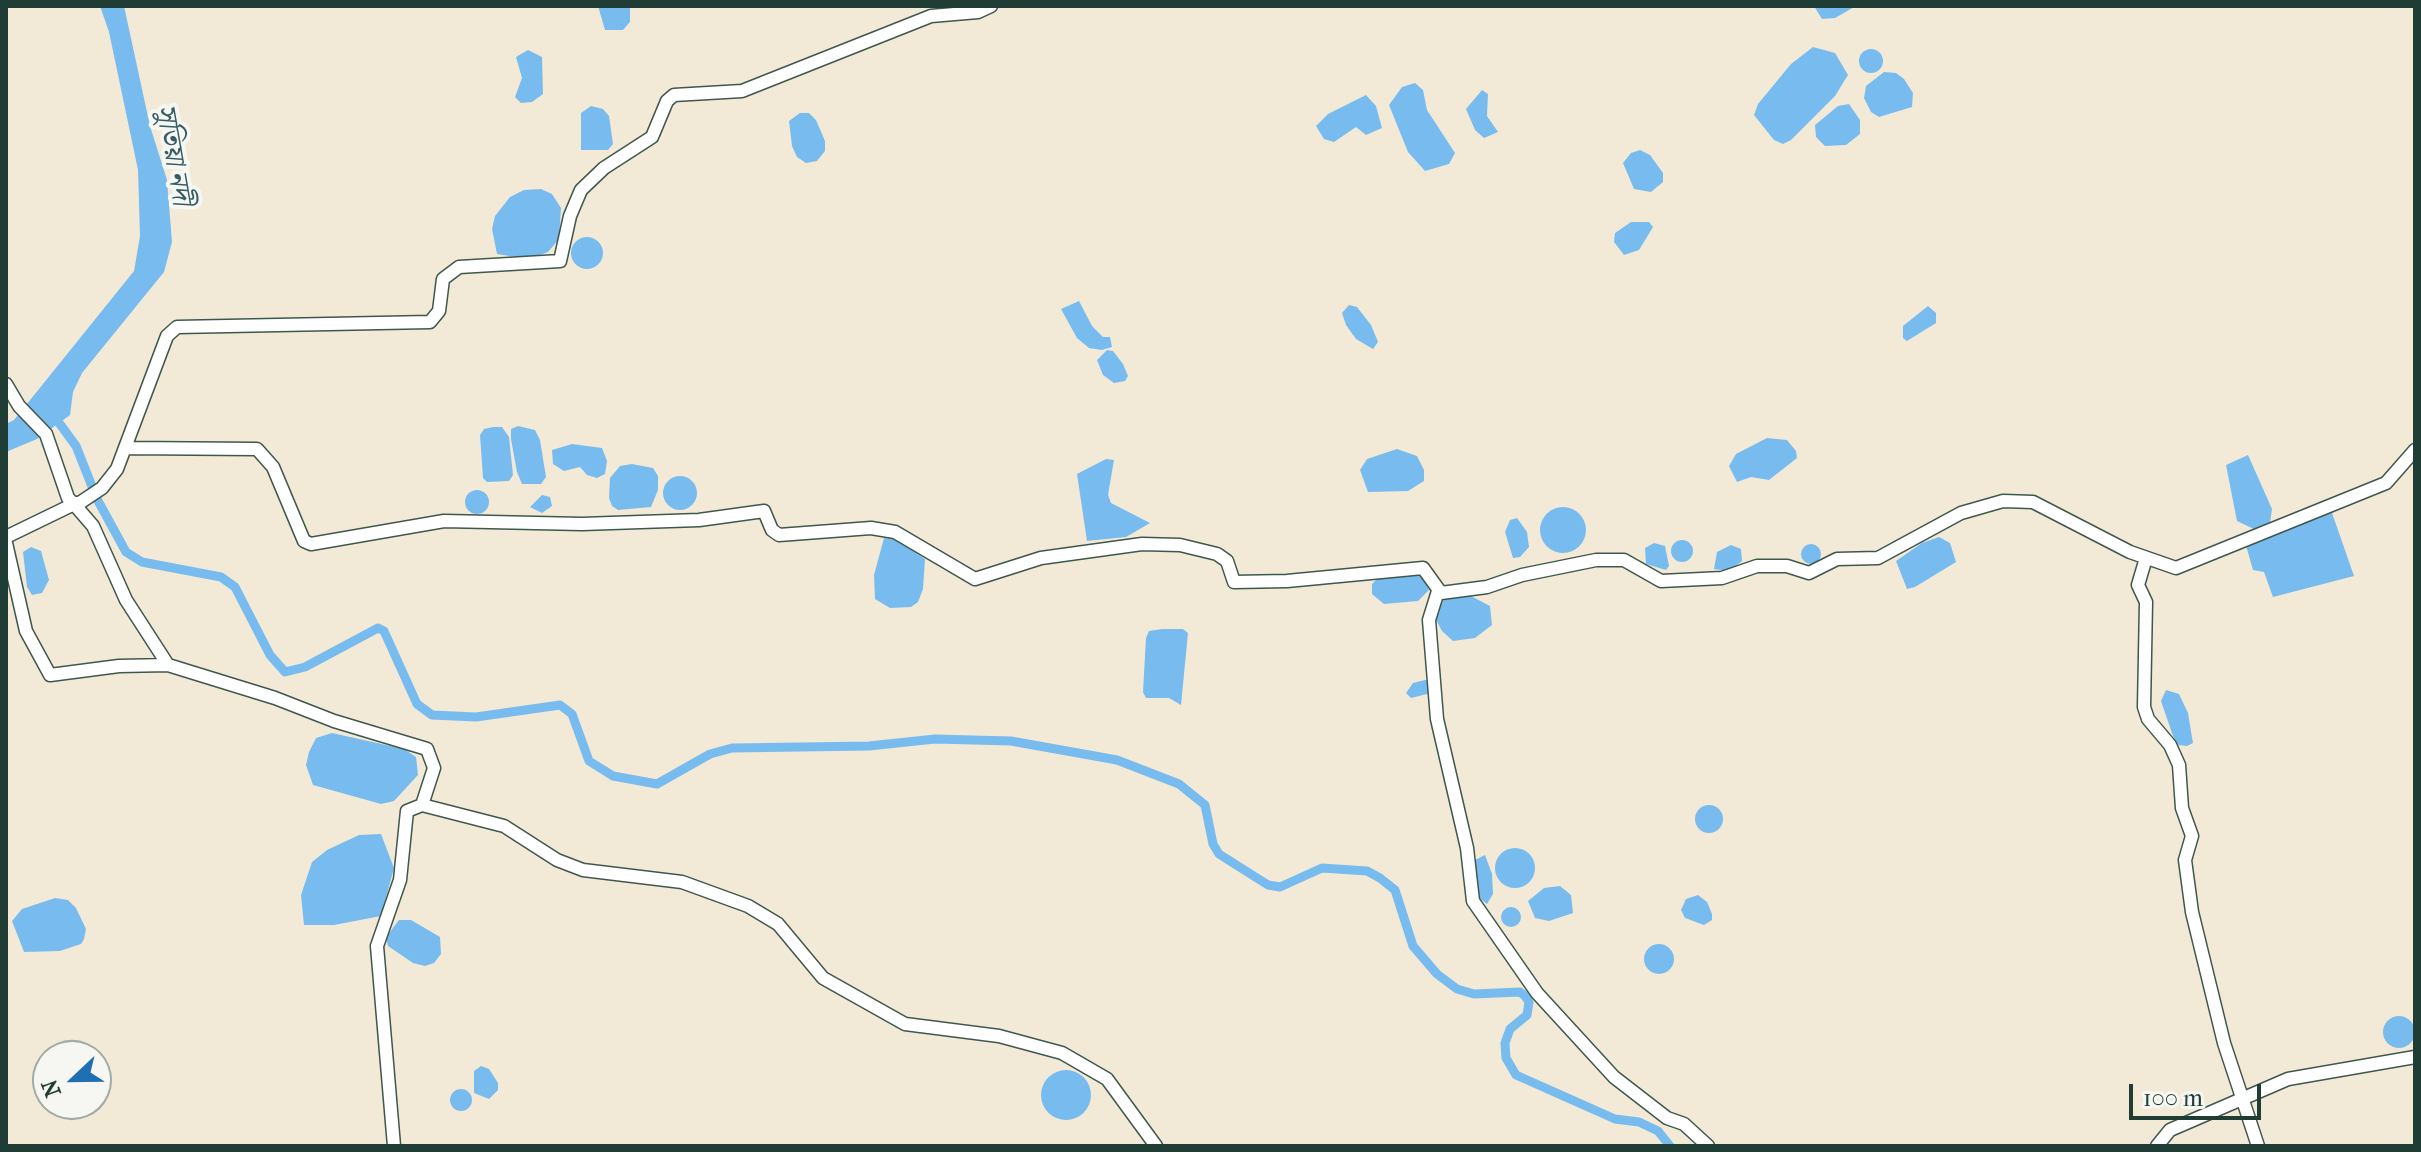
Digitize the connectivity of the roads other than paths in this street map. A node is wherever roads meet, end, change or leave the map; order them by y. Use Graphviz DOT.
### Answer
graph roads {
  1 [pos="991,6"];
  2 [pos="6,384"];
  3 [pos="126,448"];
  4 [pos="2415,450"];
  5 [pos="74,504"];
  6 [pos="6,540"];
  7 [pos="2146,558"];
  8 [pos="1438,591"];
  9 [pos="168,665"];
  10 [pos="422,805"];
  11 [pos="2415,1057"];
  12 [pos="2241,1098"];
  13 [pos="394,1146"];
  14 [pos="1156,1146"];
  15 [pos="1708,1146"];
  16 [pos="2157,1146"];
  17 [pos="2258,1146"];
  1 -- 3 [label="street"];
  2 -- 5 [label="street"];
  3 -- 5 [label="street"];
  3 -- 8 [label="street"];
  4 -- 7 [label="street"];
  5 -- 6 [label="street"];
  5 -- 9 [label="street"];
  6 -- 9 [label="street"];
  7 -- 8 [label="street"];
  7 -- 12 [label="street"];
  8 -- 15 [label="street"];
  9 -- 10 [label="street"];
  10 -- 13 [label="street"];
  10 -- 14 [label="street"];
  11 -- 12 [label="street"];
  12 -- 16 [label="street"];
  12 -- 17 [label="street"];
}
